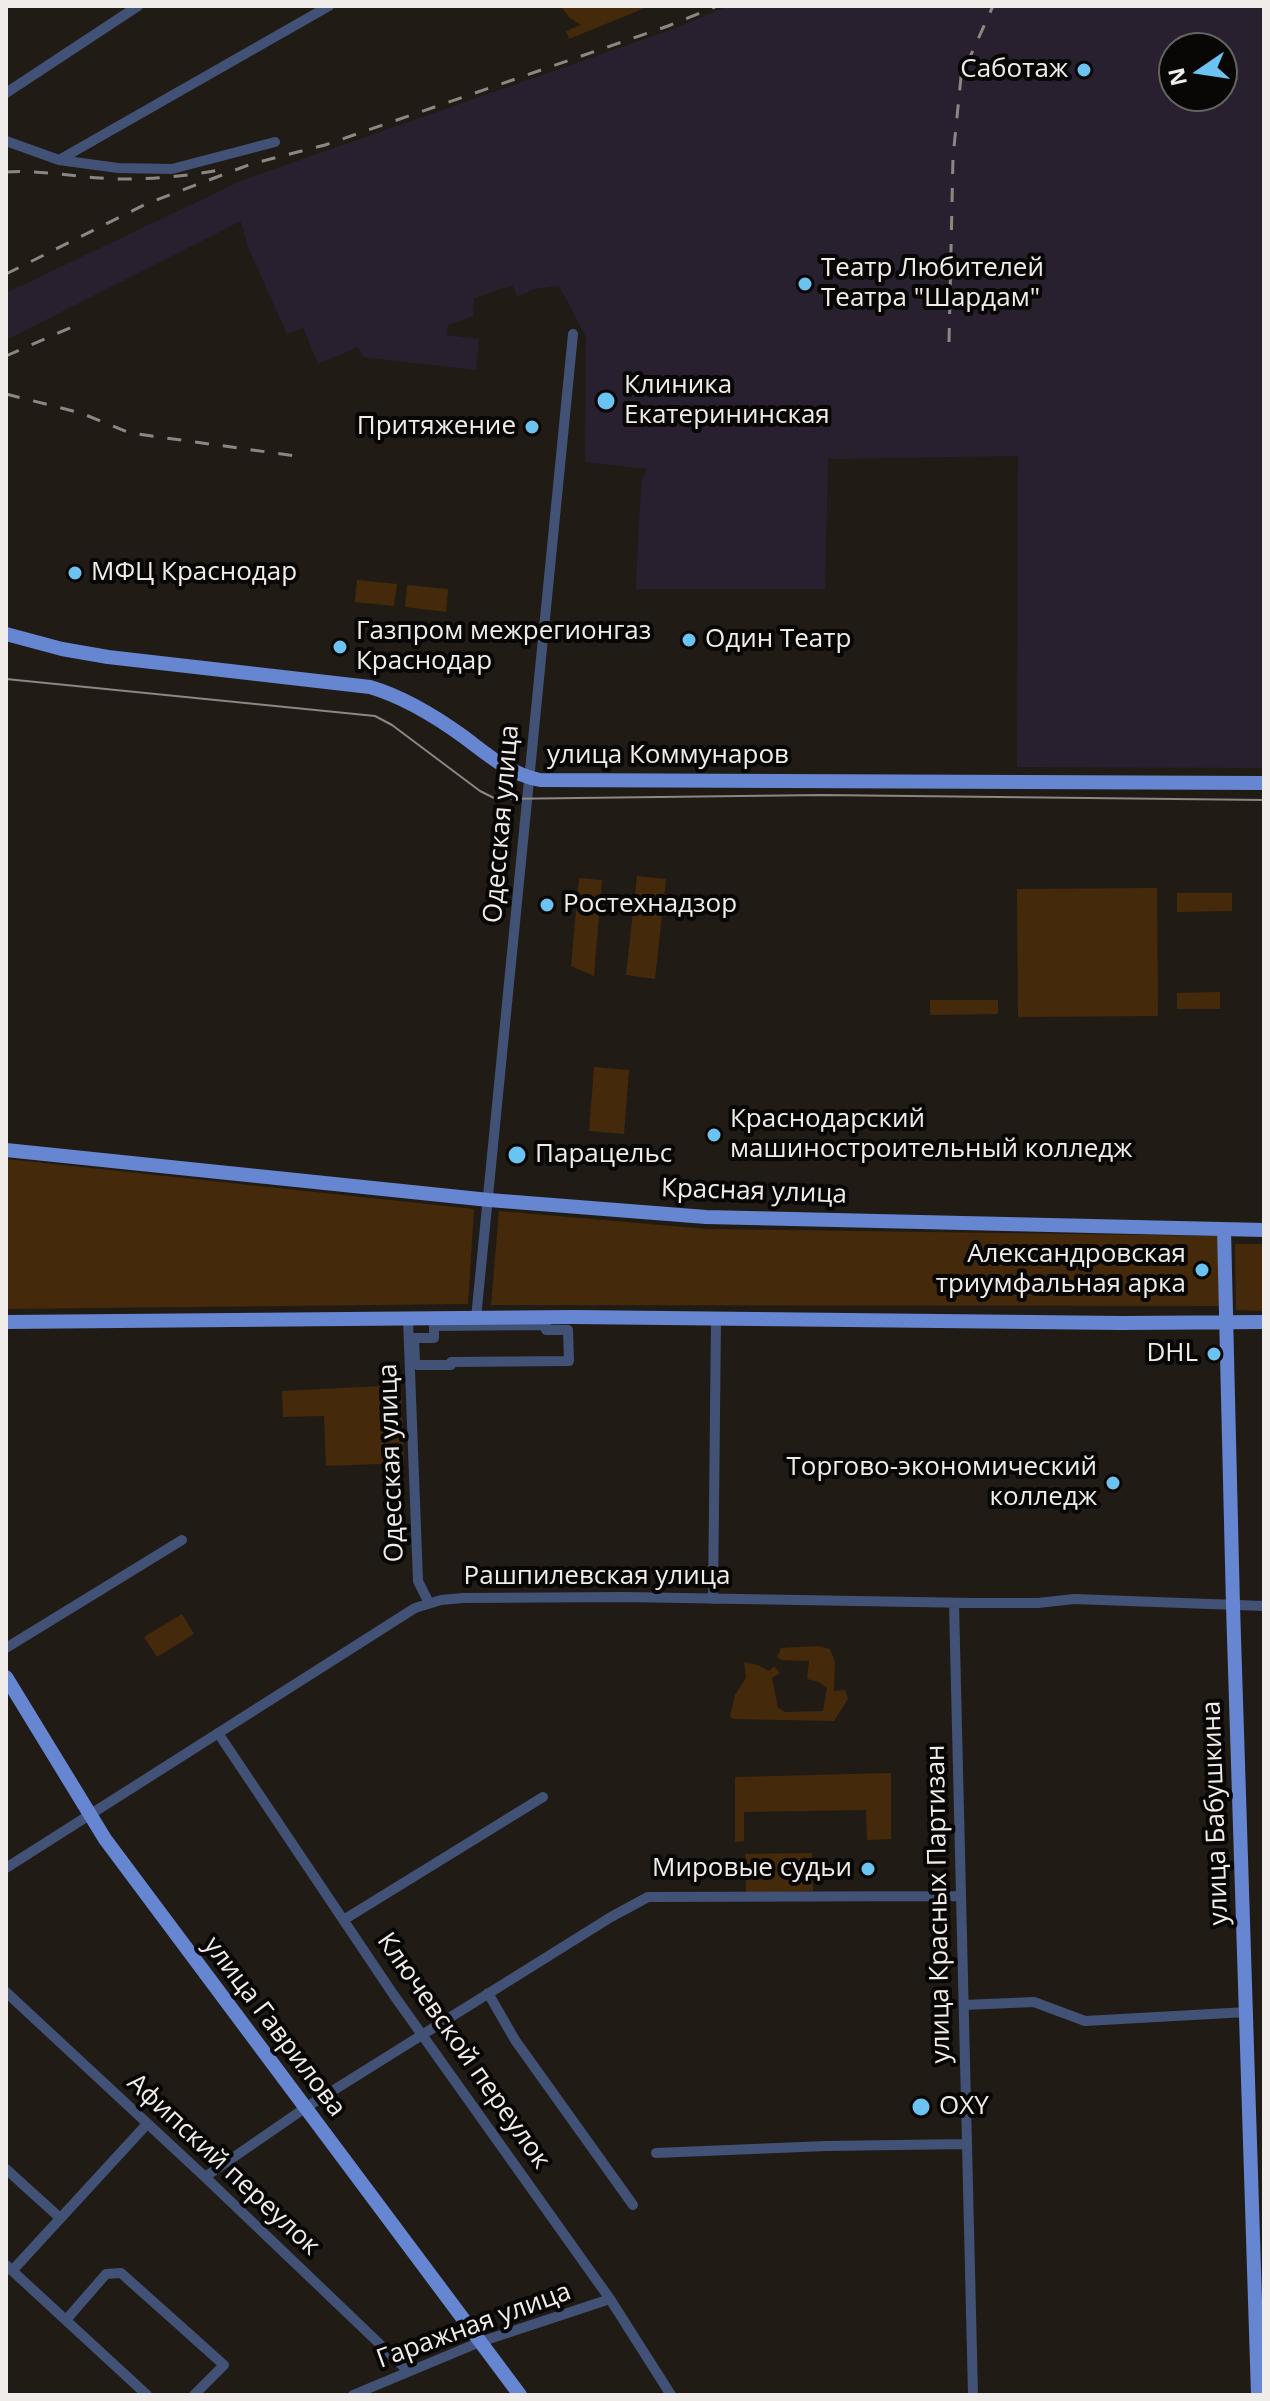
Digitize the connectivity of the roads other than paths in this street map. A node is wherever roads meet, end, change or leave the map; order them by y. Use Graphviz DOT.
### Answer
graph roads {
  1 [pos="138,6"];
  2 [pos="329,6"];
  3 [pos="6,93"];
  4 [pos="6,141"];
  5 [pos="275,142"];
  6 [pos="59,160"];
  7 [pos="573,334"];
  8 [pos="6,634"];
  9 [pos="529,778"];
  10 [pos="1264,783"];
  11 [pos="6,1150"];
  12 [pos="489,1200"];
  13 [pos="1224,1230"];
  14 [pos="1264,1230"];
  15 [pos="476,1318"];
  16 [pos="408,1319"];
  17 [pos="716,1320"];
  18 [pos="6,1322"];
  19 [pos="1227,1322"];
  20 [pos="1264,1322"];
  21 [pos="418,1365"];
  22 [pos="182,1540"];
  23 [pos="713,1599"];
  24 [pos="429,1603"];
  25 [pos="954,1603"];
  26 [pos="1233,1606"];
  27 [pos="1264,1606"];
  28 [pos="6,1648"];
  29 [pos="6,1677"];
  30 [pos="218,1733"];
  31 [pos="543,1797"];
  32 [pos="89,1814"];
  33 [pos="6,1868"];
  34 [pos="961,1896"];
  35 [pos="345,1919"];
  36 [pos="6,1992"];
  37 [pos="488,1993"];
  38 [pos="964,2005"];
  39 [pos="1247,2012"];
  40 [pos="423,2036"];
  41 [pos="305,2108"];
  42 [pos="147,2124"];
  43 [pos="967,2144"];
  44 [pos="656,2153"];
  45 [pos="6,2169"];
  46 [pos="205,2177"];
  47 [pos="633,2205"];
  48 [pos="59,2217"];
  49 [pos="9,2268"];
  50 [pos="610,2299"];
  51 [pos="66,2320"];
  52 [pos="480,2342"];
  53 [pos="408,2371"];
  54 [pos="359,2394"];
  55 [pos="147,2395"];
  56 [pos="194,2395"];
  57 [pos="520,2395"];
  58 [pos="671,2395"];
  59 [pos="973,2395"];
  60 [pos="1258,2395"];
  1 -- 3 [label="street"];
  2 -- 6 [label="street"];
  4 -- 6 [label="street"];
  5 -- 6 [label="street"];
  7 -- 9 [label="street, Одесская улица"];
  8 -- 9 [label="main road, улица Коммунаров"];
  9 -- 10 [label="main road, улица Коммунаров"];
  9 -- 12 [label="street, Одесская улица"];
  11 -- 12 [label="main road, Красная улица"];
  12 -- 13 [label="main road, Красная улица"];
  12 -- 15 [label="street, Одесская улица"];
  13 -- 14 [label="main road, Красная улица"];
  13 -- 19 [label="main road, улица Бабушкина"];
  15 -- 16 [label="main road"];
  15 -- 17 [label="main road"];
  16 -- 18 [label="main road"];
  16 -- 24 [label="street, Одесская улица"];
  17 -- 19 [label="main road"];
  17 -- 23 [label="street"];
  19 -- 20 [label="main road"];
  19 -- 26 [label="main road, улица Бабушкина"];
  21 -- 21 [label="street"];
  22 -- 28 [label="street"];
  23 -- 24 [label="street, Рашпилевская улица"];
  23 -- 25 [label="street, Рашпилевская улица"];
  24 -- 30 [label="street, Рашпилевская улица"];
  25 -- 26 [label="street, Рашпилевская улица"];
  25 -- 34 [label="street, улица Красных Партизан"];
  26 -- 27 [label="street, Рашпилевская улица"];
  26 -- 39 [label="main road, улица Бабушкина"];
  29 -- 32 [label="main road, улица Гаврилова"];
  30 -- 32 [label="street, Рашпилевская улица"];
  30 -- 35 [label="street, Ключевской переулок"];
  31 -- 35 [label="street"];
  32 -- 33 [label="street, Рашпилевская улица"];
  32 -- 41 [label="main road, улица Гаврилова"];
  34 -- 37 [label="street"];
  34 -- 38 [label="street, улица Красных Партизан"];
  35 -- 40 [label="street, Ключевской переулок"];
  36 -- 42 [label="street, Афипский переулок"];
  37 -- 40 [label="street"];
  37 -- 47 [label="street"];
  38 -- 39 [label="street"];
  38 -- 43 [label="street, улица Красных Партизан"];
  39 -- 60 [label="main road, улица Бабушкина"];
  40 -- 41 [label="street"];
  40 -- 50 [label="street, Ключевской переулок"];
  41 -- 46 [label="street"];
  41 -- 52 [label="main road, улица Гаврилова"];
  42 -- 46 [label="street, Афипский переулок"];
  42 -- 48 [label="street"];
  43 -- 44 [label="street"];
  43 -- 59 [label="street, улица Красных Партизан"];
  45 -- 48 [label="street"];
  46 -- 53 [label="street, Афипский переулок"];
  48 -- 49 [label="street"];
  49 -- 51 [label="street"];
  50 -- 52 [label="street, Гаражная улица"];
  50 -- 58 [label="street, Ключевской переулок"];
  51 -- 55 [label="street"];
  51 -- 56 [label="street"];
  52 -- 53 [label="street, Гаражная улица"];
  52 -- 57 [label="main road, улица Гаврилова"];
  53 -- 54 [label="street, Гаражная улица"];
}
